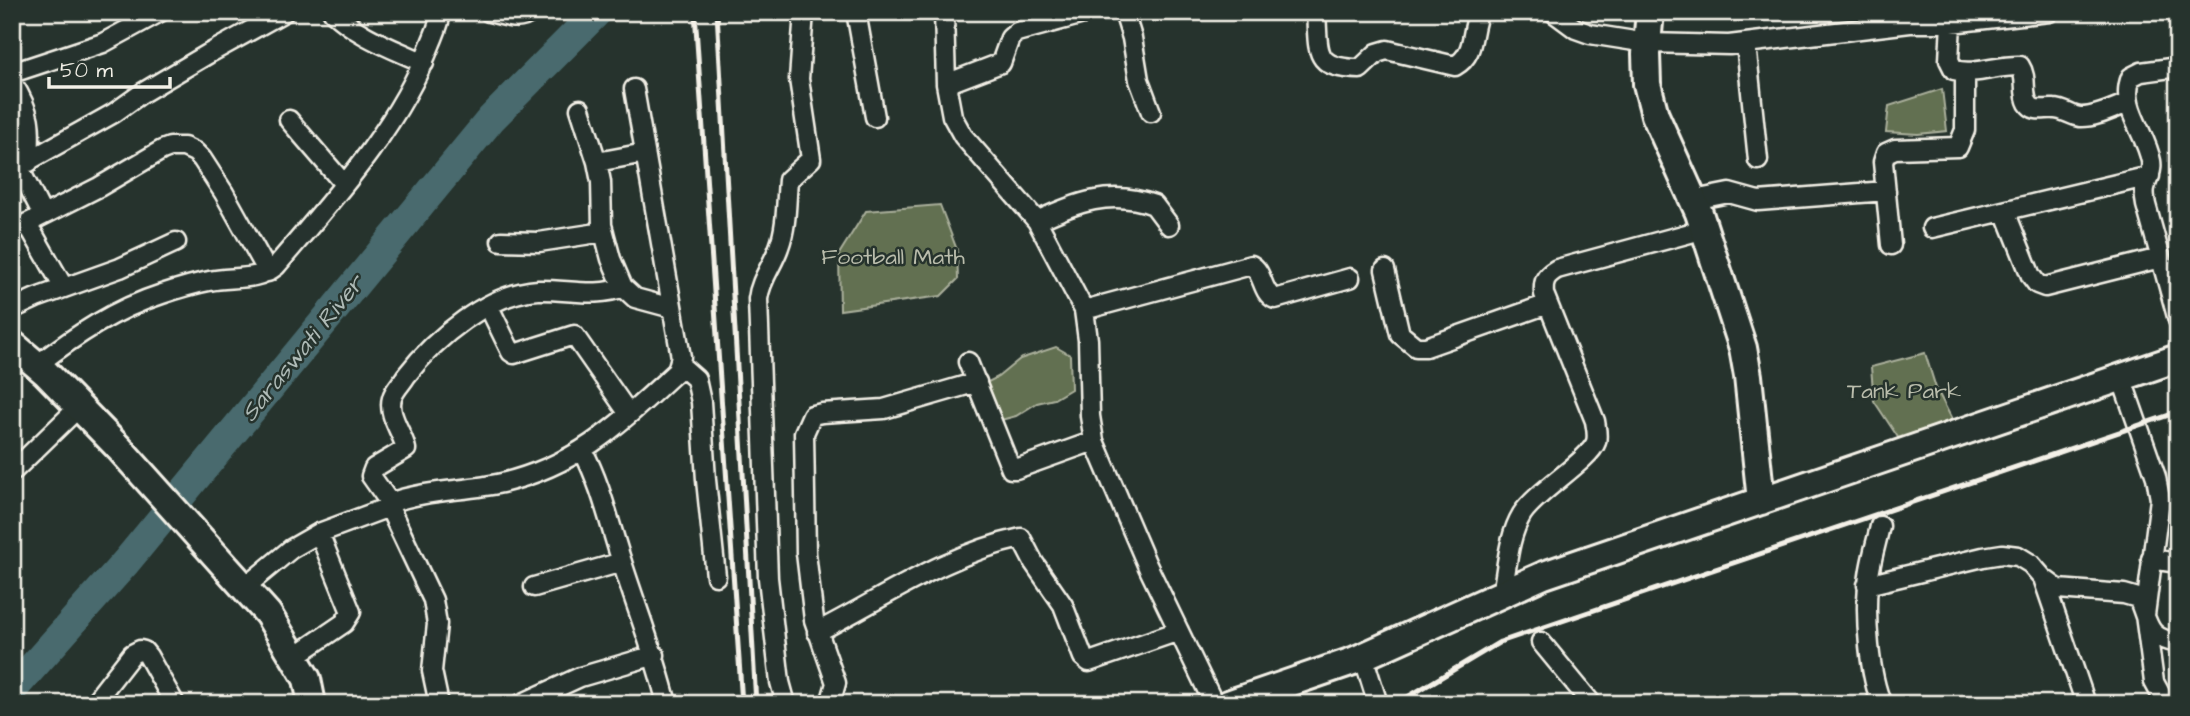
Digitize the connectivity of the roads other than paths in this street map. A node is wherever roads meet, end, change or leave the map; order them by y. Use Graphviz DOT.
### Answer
graph roads {
  1 [pos="160,12"];
  2 [pos="284,12"];
  3 [pos="333,12"];
  4 [pos="440,12"];
  5 [pos="489,12"];
  6 [pos="531,12"];
  7 [pos="804,12"];
  8 [pos="856,12"];
  9 [pos="944,12"];
  10 [pos="1091,12"];
  11 [pos="1124,12"];
  12 [pos="1316,12"];
  13 [pos="1479,12"];
  14 [pos="1553,12"];
  15 [pos="1650,12"];
  16 [pos="2049,12"];
  17 [pos="1910,18"];
  18 [pos="1951,23"];
  19 [pos="1647,43"];
  20 [pos="1746,44"];
  21 [pos="424,63"];
  22 [pos="2178,67"];
  23 [pos="12,73"];
  24 [pos="1965,73"];
  25 [pos="12,82"];
  26 [pos="946,85"];
  27 [pos="634,89"];
  28 [pos="2129,103"];
  29 [pos="580,109"];
  30 [pos="1151,112"];
  31 [pos="875,117"];
  32 [pos="289,120"];
  33 [pos="645,153"];
  34 [pos="1758,160"];
  35 [pos="597,162"];
  36 [pos="20,166"];
  37 [pos="2150,176"];
  38 [pos="344,184"];
  39 [pos="1886,191"];
  40 [pos="1694,200"];
  41 [pos="2004,211"];
  42 [pos="1037,222"];
  43 [pos="28,223"];
  44 [pos="1169,225"];
  45 [pos="1932,228"];
  46 [pos="1705,229"];
  47 [pos="604,232"];
  48 [pos="501,241"];
  49 [pos="176,242"];
  50 [pos="1891,245"];
  51 [pos="2160,258"];
  52 [pos="1385,270"];
  53 [pos="268,272"];
  54 [pos="1350,278"];
  55 [pos="623,287"];
  56 [pos="64,288"];
  57 [pos="1548,304"];
  58 [pos="489,307"];
  59 [pos="672,308"];
  60 [pos="12,309"];
  61 [pos="1084,310"];
  62 [pos="2178,320"];
  63 [pos="12,344"];
  64 [pos="2178,358"];
  65 [pos="968,362"];
  66 [pos="37,365"];
  67 [pos="680,365"];
  68 [pos="2121,377"];
  69 [pos="977,382"];
  70 [pos="78,408"];
  71 [pos="629,414"];
  72 [pos="1094,440"];
  73 [pos="583,451"];
  74 [pos="12,472"];
  75 [pos="1761,501"];
  76 [pos="390,505"];
  77 [pos="1880,526"];
  78 [pos="319,533"];
  79 [pos="2151,559"];
  80 [pos="622,562"];
  81 [pos="2178,563"];
  82 [pos="716,576"];
  83 [pos="2043,578"];
  84 [pos="1867,585"];
  85 [pos="245,587"];
  86 [pos="534,587"];
  87 [pos="1502,594"];
  88 [pos="2145,614"];
  89 [pos="1179,631"];
  90 [pos="817,632"];
  91 [pos="1541,642"];
  92 [pos="2178,643"];
  93 [pos="655,655"];
  94 [pos="1363,656"];
  95 [pos="294,657"];
  96 [pos="2158,703"];
  97 [pos="93,704"];
  98 [pos="175,704"];
  99 [pos="312,704"];
  100 [pos="439,704"];
  101 [pos="521,704"];
  102 [pos="667,704"];
  103 [pos="786,704"];
  104 [pos="830,704"];
  105 [pos="1214,704"];
  106 [pos="1228,704"];
  107 [pos="1378,704"];
  108 [pos="1592,704"];
  109 [pos="1882,704"];
  110 [pos="2086,704"];
  1 -- 23 [label="street"];
  2 -- 36 [label="street"];
  3 -- 21 [label="street"];
  4 -- 21 [label="street"];
  5 -- 6 [label="street"];
  7 -- 103 [label="street"];
  8 -- 31 [label="street"];
  9 -- 26 [label="street"];
  10 -- 26 [label="street"];
  11 -- 30 [label="street"];
  12 -- 13 [label="street"];
  14 -- 19 [label="street"];
  15 -- 19 [label="main road"];
  16 -- 18 [label="street"];
  17 -- 18 [label="street"];
  17 -- 20 [label="street"];
  18 -- 24 [label="street"];
  19 -- 20 [label="street"];
  19 -- 40 [label="main road"];
  20 -- 34 [label="street"];
  21 -- 38 [label="street"];
  22 -- 28 [label="street"];
  24 -- 28 [label="street"];
  24 -- 39 [label="street"];
  25 -- 36 [label="street"];
  26 -- 42 [label="street"];
  27 -- 33 [label="street"];
  28 -- 37 [label="street"];
  29 -- 35 [label="street"];
  32 -- 38 [label="street"];
  33 -- 35 [label="street"];
  33 -- 59 [label="street"];
  35 -- 47 [label="street"];
  36 -- 43 [label="street"];
  37 -- 41 [label="street"];
  37 -- 51 [label="street"];
  38 -- 53 [label="street"];
  39 -- 40 [label="street"];
  39 -- 50 [label="street"];
  40 -- 46 [label="main road"];
  41 -- 45 [label="street"];
  41 -- 51 [label="street"];
  42 -- 44 [label="street"];
  42 -- 61 [label="street"];
  43 -- 53 [label="street"];
  43 -- 56 [label="street"];
  46 -- 57 [label="street"];
  46 -- 75 [label="main road"];
  47 -- 48 [label="street"];
  47 -- 55 [label="street"];
  49 -- 56 [label="street"];
  51 -- 62 [label="street"];
  52 -- 57 [label="street"];
  53 -- 66 [label="street"];
  54 -- 61 [label="street"];
  55 -- 58 [label="street"];
  55 -- 59 [label="street"];
  56 -- 60 [label="street"];
  57 -- 87 [label="street"];
  58 -- 71 [label="street"];
  58 -- 76 [label="street"];
  59 -- 67 [label="street"];
  61 -- 72 [label="street"];
  63 -- 66 [label="main road"];
  64 -- 68 [label="main road"];
  65 -- 69 [label="street"];
  66 -- 70 [label="main road"];
  67 -- 71 [label="street"];
  67 -- 82 [label="street"];
  68 -- 75 [label="main road"];
  68 -- 79 [label="street"];
  69 -- 72 [label="street"];
  69 -- 90 [label="street"];
  70 -- 74 [label="street"];
  70 -- 85 [label="main road"];
  71 -- 73 [label="street"];
  72 -- 89 [label="street"];
  73 -- 76 [label="street"];
  73 -- 80 [label="street"];
  75 -- 87 [label="main road"];
  76 -- 78 [label="street"];
  76 -- 100 [label="street"];
  77 -- 84 [label="street"];
  78 -- 85 [label="street"];
  78 -- 95 [label="street"];
  79 -- 81 [label="street"];
  79 -- 88 [label="street"];
  80 -- 86 [label="street"];
  80 -- 93 [label="street"];
  83 -- 84 [label="street"];
  83 -- 88 [label="street"];
  83 -- 110 [label="street"];
  84 -- 109 [label="street"];
  85 -- 95 [label="main road"];
  87 -- 94 [label="main road"];
  88 -- 92 [label="street"];
  88 -- 96 [label="street"];
  89 -- 90 [label="street"];
  89 -- 105 [label="street"];
  90 -- 104 [label="street"];
  91 -- 108 [label="street"];
  93 -- 101 [label="street"];
  93 -- 102 [label="street"];
  94 -- 106 [label="main road"];
  94 -- 107 [label="street"];
  95 -- 99 [label="main road"];
  97 -- 98 [label="street"];
}
